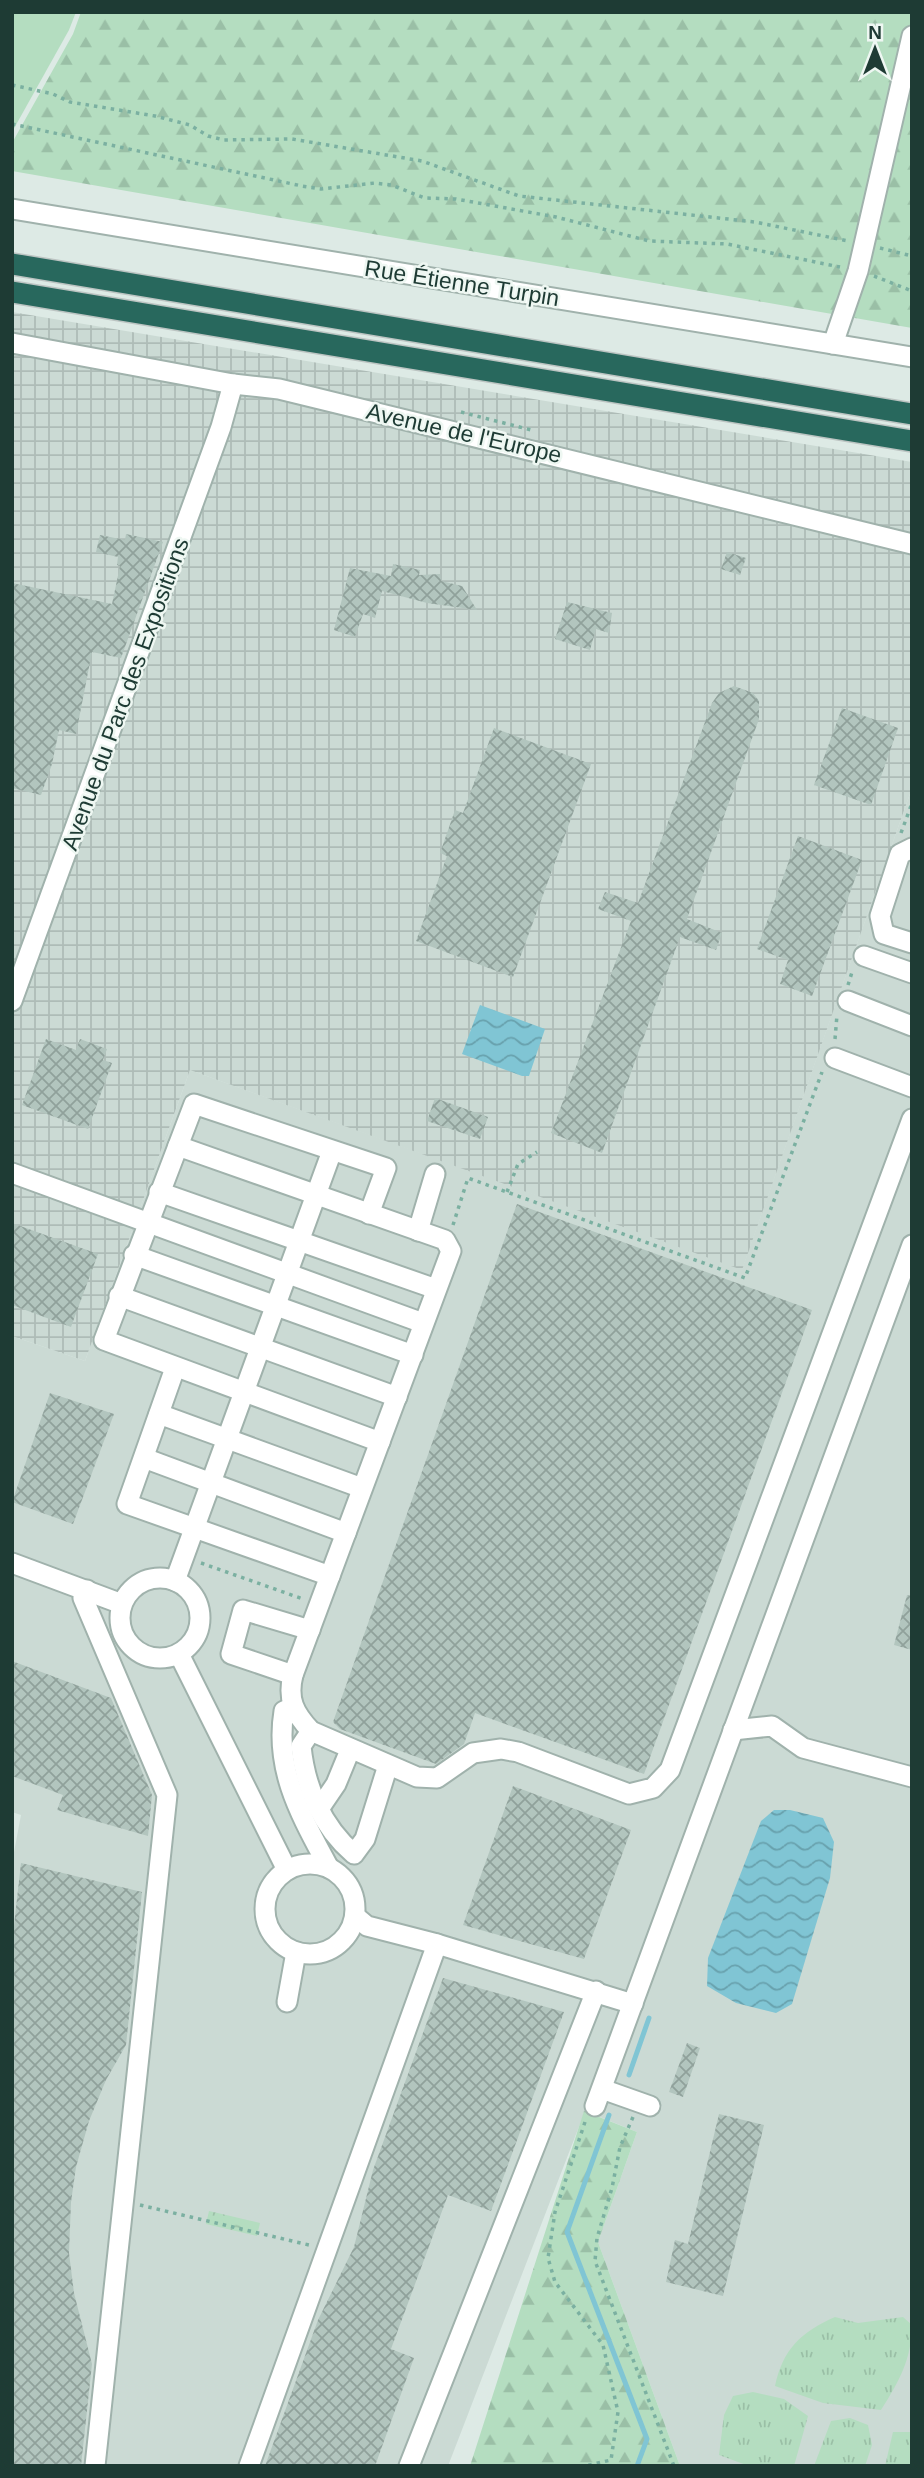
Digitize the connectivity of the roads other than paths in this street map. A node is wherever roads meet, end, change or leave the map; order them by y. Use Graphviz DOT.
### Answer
graph roads {
  1 [pos="912,36"];
  2 [pos="12,209"];
  3 [pos="12,264"];
  4 [pos="12,292"];
  5 [pos="12,343"];
  6 [pos="833,344"];
  7 [pos="912,357"];
  8 [pos="233,384"];
  9 [pos="912,414"];
  10 [pos="912,441"];
  11 [pos="912,544"];
  12 [pos="905,844"];
  13 [pos="912,943"];
  14 [pos="859,961"];
  15 [pos="912,972"];
  16 [pos="845,999"];
  17 [pos="12,1001"];
  18 [pos="912,1026"];
  19 [pos="832,1054"];
  20 [pos="912,1087"];
  21 [pos="912,1119"];
  22 [pos="907,1141"];
  23 [pos="178,1146"];
  24 [pos="332,1151"];
  25 [pos="12,1173"];
  26 [pos="435,1174"];
  27 [pos="159,1192"];
  28 [pos="316,1195"];
  29 [pos="369,1214"];
  30 [pos="148,1221"];
  31 [pos="418,1231"];
  32 [pos="299,1242"];
  33 [pos="912,1245"];
  34 [pos="134,1255"];
  35 [pos="287,1274"];
  36 [pos="436,1289"];
  37 [pos="119,1296"];
  38 [pos="276,1306"];
  39 [pos="423,1323"];
  40 [pos="259,1348"];
  41 [pos="413,1355"];
  42 [pos="175,1368"];
  43 [pos="243,1393"];
  44 [pos="397,1397"];
  45 [pos="159,1414"];
  46 [pos="227,1439"];
  47 [pos="380,1442"];
  48 [pos="144,1458"];
  49 [pos="210,1483"];
  50 [pos="362,1488"];
  51 [pos="194,1528"];
  52 [pos="346,1533"];
  53 [pos="12,1563"];
  54 [pos="330,1576"];
  55 [pos="175,1581"];
  56 [pos="86,1590"];
  57 [pos="122,1604"];
  58 [pos="310,1630"];
  59 [pos="179,1654"];
  60 [pos="293,1675"];
  61 [pos="293,1707"];
  62 [pos="733,1730"];
  63 [pos="311,1731"];
  64 [pos="350,1750"];
  65 [pos="388,1765"];
  66 [pos="912,1777"];
  67 [pos="318,1809"];
  68 [pos="329,1868"];
  69 [pos="287,1870"];
  70 [pos="355,1916"];
  71 [pos="437,1944"];
  72 [pos="296,1952"];
  73 [pos="596,1991"];
  74 [pos="287,2001"];
  75 [pos="633,2004"];
  76 [pos="644,2104"];
  77 [pos="96,2466"];
  78 [pos="249,2466"];
  79 [pos="409,2466"];
  1 -- 6 [label="street"];
  2 -- 6 [label="street, Rue Étienne Turpin"];
  3 -- 9 [label="highway"];
  4 -- 10 [label="highway"];
  5 -- 8 [label="street, Avenue de l'Europe"];
  6 -- 7 [label="street, Rue Étienne Turpin"];
  8 -- 11 [label="street, Avenue de l'Europe"];
  8 -- 17 [label="street, Avenue du Parc des Expositions"];
  12 -- 13 [label="street"];
  14 -- 15 [label="street"];
  16 -- 18 [label="street"];
  19 -- 20 [label="street"];
  21 -- 22 [label="street"];
  22 -- 65 [label="street"];
  23 -- 24 [label="street"];
  23 -- 27 [label="street"];
  23 -- 28 [label="street"];
  24 -- 28 [label="street"];
  24 -- 29 [label="street"];
  25 -- 30 [label="street"];
  26 -- 31 [label="street"];
  27 -- 30 [label="street"];
  27 -- 32 [label="street"];
  28 -- 29 [label="street"];
  28 -- 32 [label="street"];
  29 -- 31 [label="street"];
  30 -- 34 [label="street"];
  30 -- 35 [label="street"];
  31 -- 36 [label="street"];
  32 -- 35 [label="street"];
  32 -- 36 [label="street"];
  33 -- 62 [label="street"];
  34 -- 37 [label="street"];
  34 -- 38 [label="street"];
  35 -- 38 [label="street"];
  35 -- 39 [label="street"];
  36 -- 39 [label="street"];
  37 -- 40 [label="street"];
  37 -- 42 [label="street"];
  38 -- 40 [label="street"];
  38 -- 41 [label="street"];
  39 -- 41 [label="street"];
  40 -- 43 [label="street"];
  40 -- 44 [label="street"];
  41 -- 44 [label="street"];
  42 -- 43 [label="street"];
  42 -- 45 [label="street"];
  43 -- 46 [label="street"];
  43 -- 47 [label="street"];
  44 -- 47 [label="street"];
  45 -- 46 [label="street"];
  45 -- 48 [label="street"];
  46 -- 49 [label="street"];
  46 -- 50 [label="street"];
  47 -- 50 [label="street"];
  48 -- 49 [label="street"];
  48 -- 51 [label="street"];
  49 -- 51 [label="street"];
  49 -- 52 [label="street"];
  50 -- 52 [label="street"];
  51 -- 54 [label="street"];
  51 -- 55 [label="street"];
  52 -- 54 [label="street"];
  53 -- 56 [label="street"];
  54 -- 58 [label="street"];
  55 -- 57 [label="street"];
  55 -- 59 [label="street"];
  56 -- 57 [label="street"];
  56 -- 77 [label="street"];
  57 -- 59 [label="street"];
  58 -- 60 [label="street"];
  58 -- 60 [label="street"];
  59 -- 69 [label="street"];
  60 -- 61 [label="street"];
  61 -- 63 [label="street"];
  61 -- 68 [label="street"];
  62 -- 66 [label="street"];
  62 -- 75 [label="street"];
  63 -- 64 [label="street"];
  63 -- 67 [label="street"];
  64 -- 65 [label="street"];
  64 -- 67 [label="street"];
  65 -- 67 [label="street"];
  68 -- 69 [label="street"];
  68 -- 70 [label="street"];
  69 -- 72 [label="street"];
  70 -- 71 [label="street"];
  70 -- 72 [label="street"];
  71 -- 73 [label="street"];
  71 -- 78 [label="street"];
  72 -- 74 [label="street"];
  73 -- 75 [label="street"];
  73 -- 79 [label="street"];
  75 -- 76 [label="street"];
}
